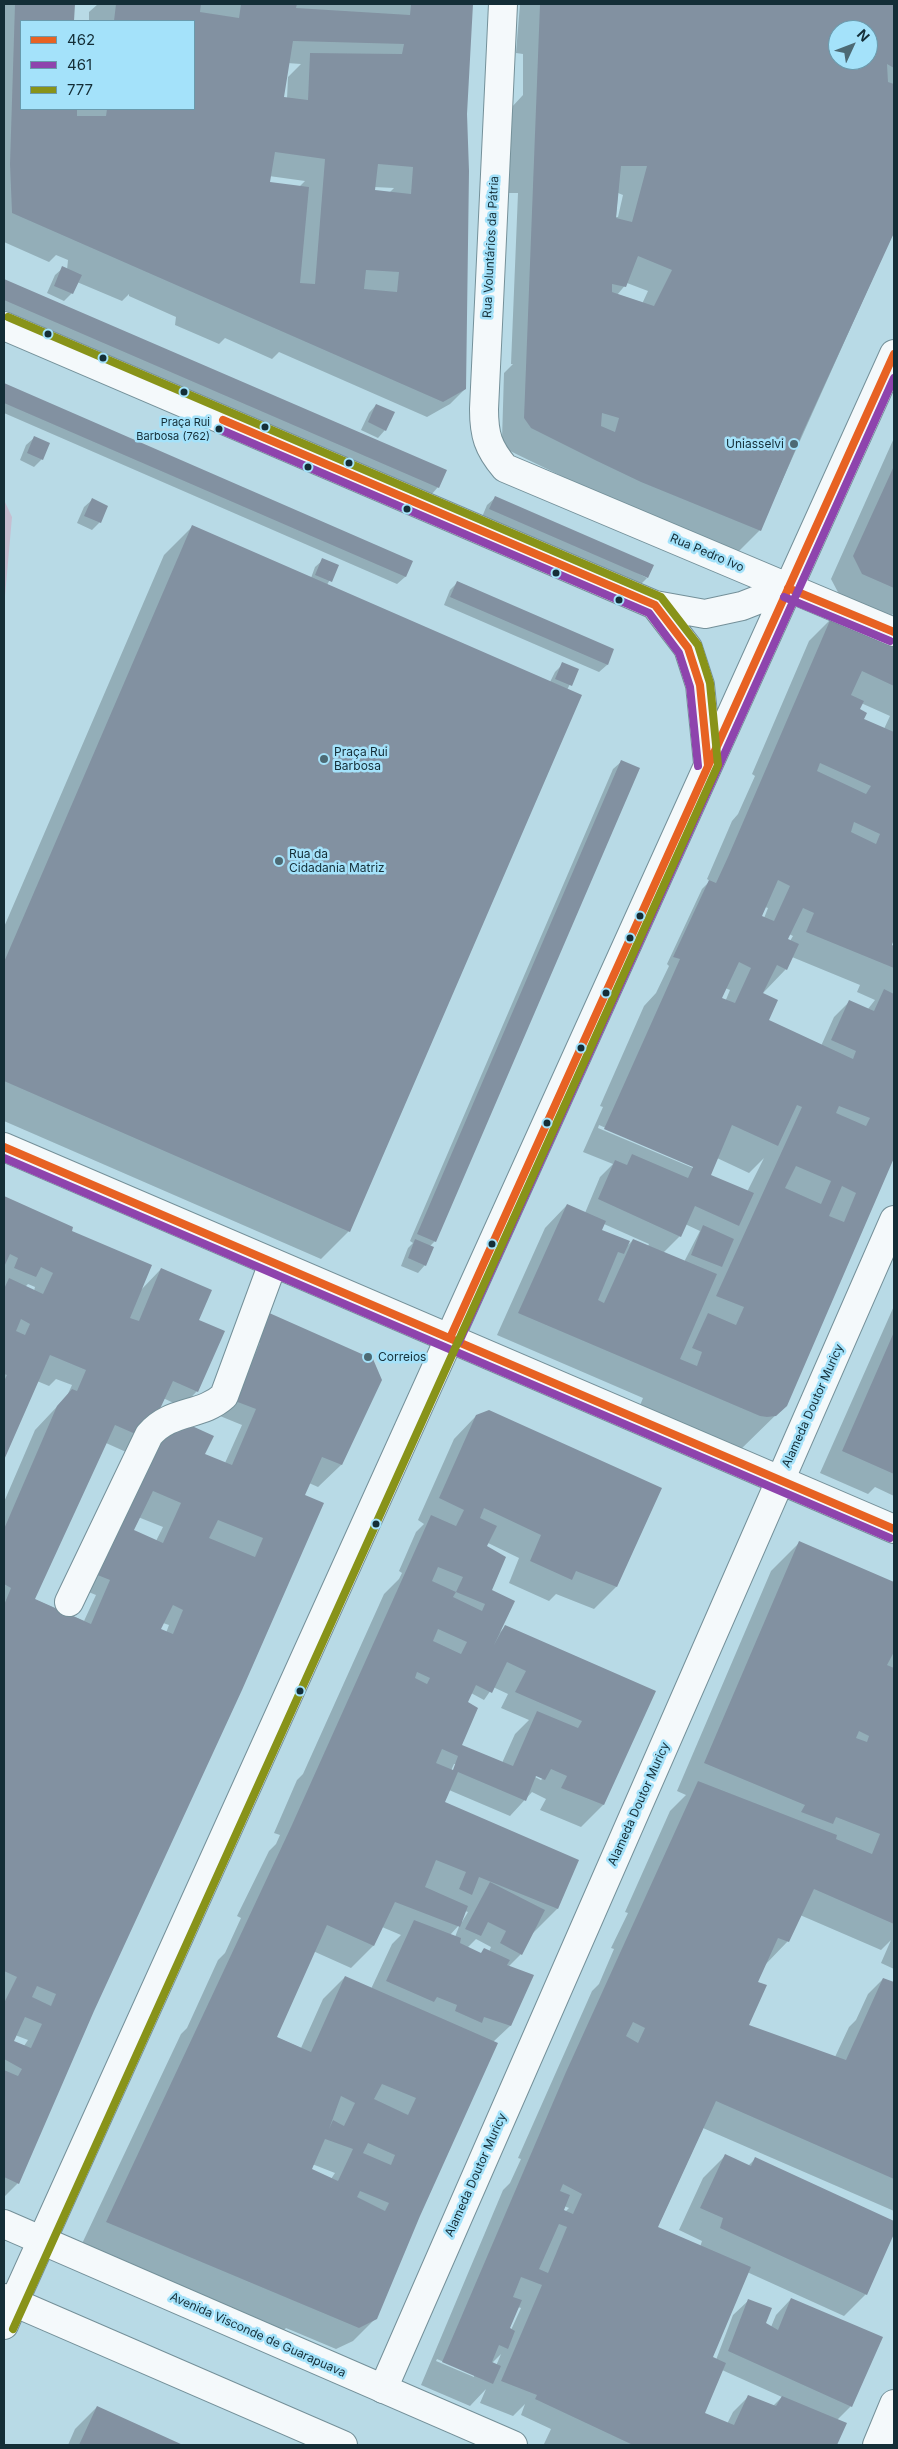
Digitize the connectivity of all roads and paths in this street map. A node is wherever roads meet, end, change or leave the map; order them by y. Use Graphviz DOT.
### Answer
graph roads {
  1 [pos="503,4"];
  2 [pos="4,326"];
  3 [pos="894,354"];
  4 [pos="520,475"];
  5 [pos="788,588"];
  6 [pos="655,604"];
  7 [pos="894,632"];
  8 [pos="708,765"];
  9 [pos="4,1147"];
  10 [pos="894,1220"];
  11 [pos="273,1263"];
  12 [pos="450,1338"];
  13 [pos="780,1480"];
  14 [pos="894,1529"];
  15 [pos="68,1602"];
  16 [pos="4,2224"];
  17 [pos="42,2240"];
  18 [pos="7,2308"];
  19 [pos="383,2389"];
  20 [pos="894,2404"];
  21 [pos="343,2445"];
  22 [pos="513,2445"];
  23 [pos="877,2445"];
  1 -- 4 [label="street, Rua Voluntários da Pátria"];
  2 -- 6 [label="street"];
  3 -- 5 [label="street"];
  4 -- 5 [label="street, Rua Pedro Ivo"];
  5 -- 6 [label="street"];
  5 -- 7 [label="street, Rua Pedro Ivo"];
  5 -- 8 [label="street"];
  6 -- 8 [label="street"];
  8 -- 12 [label="street"];
  9 -- 11 [label="street"];
  10 -- 13 [label="street, Alameda Doutor Muricy"];
  11 -- 12 [label="street"];
  11 -- 15 [label="street"];
  12 -- 13 [label="street"];
  12 -- 17 [label="street"];
  13 -- 14 [label="street"];
  13 -- 19 [label="street, Alameda Doutor Muricy"];
  16 -- 17 [label="street, Avenida Visconde de Guarapuava"];
  17 -- 18 [label="street"];
  17 -- 19 [label="street, Avenida Visconde de Guarapuava"];
  18 -- 21 [label="street"];
  19 -- 22 [label="street, Avenida Visconde de Guarapuava"];
  20 -- 23 [label="street"];
}
